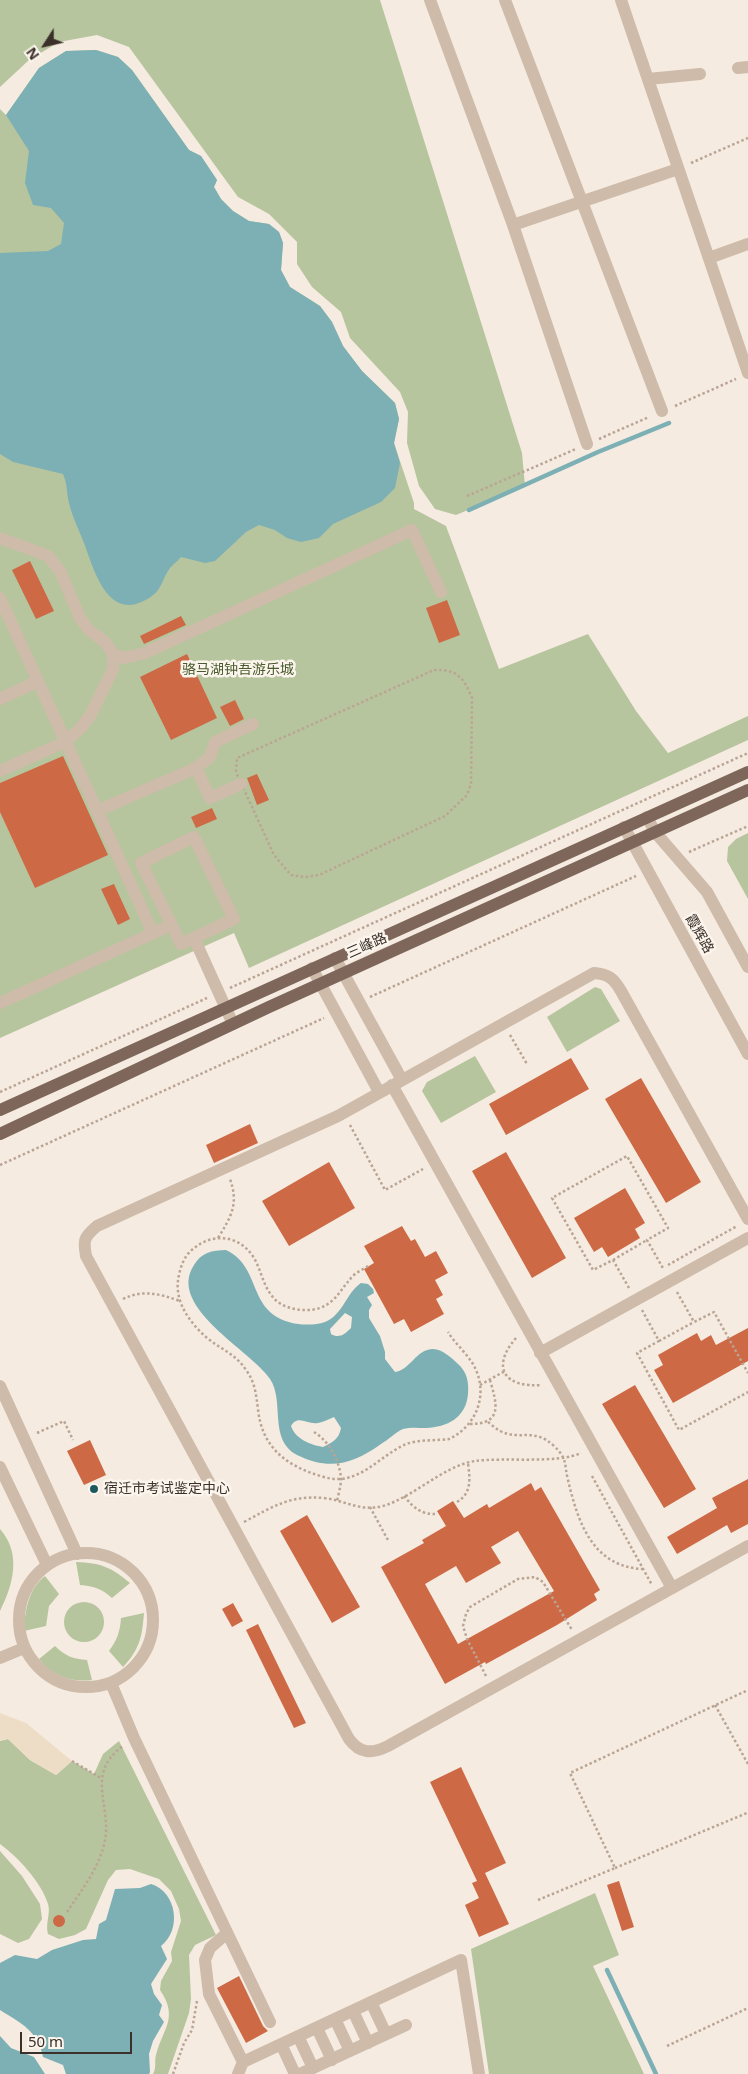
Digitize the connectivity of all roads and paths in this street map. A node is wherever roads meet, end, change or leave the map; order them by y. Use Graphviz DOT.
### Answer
graph roads {
  1 [pos="430,0"];
  2 [pos="505,0"];
  3 [pos="621,0"];
  4 [pos="700,74"];
  5 [pos="648,79"];
  6 [pos="748,138"];
  7 [pos="678,169"];
  8 [pos="582,202"];
  9 [pos="513,225"];
  10 [pos="748,244"];
  11 [pos="709,258"];
  12 [pos="744,375"];
  13 [pos="662,411"];
  14 [pos="587,444"];
  15 [pos="467,496"];
  16 [pos="0,538"];
  17 [pos="441,592"];
  18 [pos="0,598"];
  19 [pos="113,654"];
  20 [pos="38,682"];
  21 [pos="0,699"];
  22 [pos="253,724"];
  23 [pos="65,742"];
  24 [pos="748,753"];
  25 [pos="196,768"];
  26 [pos="0,771"];
  27 [pos="748,772"];
  28 [pos="241,784"];
  29 [pos="748,790"];
  30 [pos="97,811"];
  31 [pos="647,817"];
  32 [pos="748,826"];
  33 [pos="624,827"];
  34 [pos="655,832"];
  35 [pos="632,842"];
  36 [pos="678,857"];
  37 [pos="648,871"];
  38 [pos="171,925"];
  39 [pos="153,934"];
  40 [pos="194,938"];
  41 [pos="335,958"];
  42 [pos="748,967"];
  43 [pos="312,968"];
  44 [pos="344,973"];
  45 [pos="321,983"];
  46 [pos="218,993"];
  47 [pos="359,1002"];
  48 [pos="0,1003"];
  49 [pos="225,1008"];
  50 [pos="337,1012"];
  51 [pos="503,1023"];
  52 [pos="232,1024"];
  53 [pos="748,1054"];
  54 [pos="527,1064"];
  55 [pos="397,1083"];
  56 [pos="0,1092"];
  57 [pos="380,1092"];
  58 [pos="0,1110"];
  59 [pos="343,1112"];
  60 [pos="0,1134"];
  61 [pos="435,1162"];
  62 [pos="0,1165"];
  63 [pos="226,1168"];
  64 [pos="748,1218"];
  65 [pos="218,1238"];
  66 [pos="748,1238"];
  67 [pos="647,1240"];
  68 [pos="613,1260"];
  69 [pos="368,1266"];
  70 [pos="671,1280"];
  71 [pos="636,1300"];
  72 [pos="180,1301"];
  73 [pos="113,1304"];
  74 [pos="694,1322"];
  75 [pos="448,1332"];
  76 [pos="516,1338"];
  77 [pos="659,1341"];
  78 [pos="540,1353"];
  79 [pos="505,1371"];
  80 [pos="748,1373"];
  81 [pos="490,1380"];
  82 [pos="480,1385"];
  83 [pos="542,1385"];
  84 [pos="0,1386"];
  85 [pos="748,1392"];
  86 [pos="488,1422"];
  87 [pos="470,1424"];
  88 [pos="314,1432"];
  89 [pos="24,1439"];
  90 [pos="73,1440"];
  91 [pos="592,1446"];
  92 [pos="565,1459"];
  93 [pos="468,1463"];
  94 [pos="0,1467"];
  95 [pos="341,1480"];
  96 [pos="404,1496"];
  97 [pos="337,1502"];
  98 [pos="457,1502"];
  99 [pos="370,1508"];
  100 [pos="437,1514"];
  101 [pos="234,1527"];
  102 [pos="389,1542"];
  103 [pos="748,1546"];
  104 [pos="77,1554"];
  105 [pos="47,1565"];
  106 [pos="643,1569"];
  107 [pos="672,1588"];
  108 [pos="578,1641"];
  109 [pos="24,1648"];
  110 [pos="0,1658"];
  111 [pos="111,1683"];
  112 [pos="493,1688"];
  113 [pos="748,1690"];
  114 [pos="715,1705"];
  115 [pos="134,1738"];
  116 [pos="72,1761"];
  117 [pos="748,1764"];
  118 [pos="101,1778"];
  119 [pos="746,1813"];
  120 [pos="616,1868"];
  121 [pos="538,1900"];
  122 [pos="66,1912"];
  123 [pos="227,1933"];
  124 [pos="197,2000"];
  125 [pos="371,2002"];
  126 [pos="748,2008"];
  127 [pos="352,2011"];
  128 [pos="335,2019"];
  129 [pos="270,2022"];
  130 [pos="406,2025"];
  131 [pos="317,2028"];
  132 [pos="386,2034"];
  133 [pos="298,2036"];
  134 [pos="368,2043"];
  135 [pos="281,2044"];
  136 [pos="667,2046"];
  137 [pos="350,2051"];
  138 [pos="332,2060"];
  139 [pos="243,2062"];
  140 [pos="313,2068"];
  141 [pos="173,2074"];
  142 [pos="238,2074"];
  143 [pos="295,2074"];
  144 [pos="300,2074"];
  145 [pos="479,2074"];
  1 -- 9 [label="street"];
  2 -- 8 [label="street"];
  3 -- 5 [label="street"];
  4 -- 5 [label="street"];
  5 -- 7 [label="street"];
  6 -- 7 [label="path"];
  7 -- 8 [label="street"];
  7 -- 11 [label="street"];
  8 -- 9 [label="street"];
  8 -- 13 [label="street"];
  9 -- 14 [label="street"];
  10 -- 11 [label="street"];
  11 -- 12 [label="street"];
  12 -- 13 [label="path"];
  13 -- 14 [label="path"];
  14 -- 15 [label="path"];
  16 -- 19 [label="street"];
  17 -- 19 [label="street"];
  18 -- 20 [label="street"];
  19 -- 23 [label="street"];
  20 -- 21 [label="street"];
  20 -- 23 [label="street"];
  22 -- 25 [label="street"];
  23 -- 26 [label="street"];
  23 -- 30 [label="street"];
  24 -- 46 [label="path"];
  25 -- 28 [label="street"];
  25 -- 30 [label="street"];
  27 -- 31 [label="main road, 三峰路"];
  28 -- 28 [label="path"];
  29 -- 34 [label="main road, 三峰路"];
  30 -- 39 [label="street"];
  31 -- 33 [label="main road, 三峰路"];
  31 -- 34 [label="street, 霞辉路"];
  32 -- 36 [label="path"];
  33 -- 35 [label="street, 霞辉路"];
  33 -- 41 [label="main road, 三峰路"];
  34 -- 35 [label="main road, 三峰路"];
  34 -- 36 [label="street, 霞辉路"];
  35 -- 37 [label="street, 霞辉路"];
  35 -- 44 [label="main road, 三峰路"];
  36 -- 42 [label="street, 霞辉路"];
  37 -- 47 [label="path"];
  37 -- 53 [label="street, 霞辉路"];
  38 -- 39 [label="street"];
  38 -- 40 [label="street"];
  38 -- 40 [label="street"];
  39 -- 48 [label="street"];
  40 -- 46 [label="street"];
  41 -- 43 [label="main road, 三峰路"];
  41 -- 44 [label="street"];
  43 -- 45 [label="street"];
  43 -- 49 [label="main road, 三峰路"];
  44 -- 45 [label="main road, 三峰路"];
  44 -- 47 [label="street"];
  45 -- 50 [label="street"];
  45 -- 52 [label="main road, 三峰路"];
  46 -- 49 [label="street"];
  46 -- 56 [label="path"];
  47 -- 55 [label="street"];
  49 -- 52 [label="street"];
  49 -- 58 [label="main road, 三峰路"];
  50 -- 57 [label="street"];
  50 -- 62 [label="path"];
  51 -- 54 [label="path"];
  51 -- 55 [label="street"];
  51 -- 64 [label="street"];
  52 -- 60 [label="main road, 三峰路"];
  55 -- 57 [label="street"];
  55 -- 61 [label="street"];
  57 -- 59 [label="street"];
  59 -- 61 [label="path"];
  59 -- 63 [label="street"];
  61 -- 78 [label="street"];
  63 -- 65 [label="path"];
  63 -- 73 [label="street"];
  65 -- 69 [label="path"];
  65 -- 72 [label="path"];
  66 -- 70 [label="street"];
  67 -- 68 [label="path"];
  67 -- 68 [label="path"];
  67 -- 70 [label="path"];
  68 -- 71 [label="path"];
  70 -- 71 [label="street"];
  70 -- 74 [label="path"];
  71 -- 77 [label="path"];
  71 -- 78 [label="street"];
  72 -- 73 [label="path"];
  72 -- 95 [label="path"];
  73 -- 101 [label="street"];
  74 -- 77 [label="path"];
  74 -- 80 [label="path"];
  75 -- 82 [label="path"];
  76 -- 79 [label="path"];
  77 -- 85 [label="path"];
  78 -- 91 [label="street"];
  79 -- 81 [label="path"];
  79 -- 83 [label="path"];
  81 -- 82 [label="path"];
  81 -- 86 [label="path"];
  82 -- 87 [label="path"];
  84 -- 89 [label="street"];
  86 -- 87 [label="path"];
  86 -- 92 [label="path"];
  87 -- 95 [label="path"];
  88 -- 95 [label="path"];
  89 -- 90 [label="path"];
  89 -- 104 [label="street"];
  91 -- 92 [label="path"];
  91 -- 107 [label="street"];
  92 -- 93 [label="path"];
  92 -- 106 [label="path"];
  93 -- 96 [label="path"];
  93 -- 98 [label="path"];
  94 -- 105 [label="street"];
  95 -- 97 [label="path"];
  96 -- 99 [label="path"];
  96 -- 100 [label="path"];
  97 -- 99 [label="path"];
  97 -- 101 [label="path"];
  99 -- 102 [label="path"];
  101 -- 112 [label="street"];
  103 -- 107 [label="street"];
  104 -- 105 [label="street"];
  104 -- 111 [label="street"];
  105 -- 109 [label="street"];
  107 -- 108 [label="street"];
  108 -- 112 [label="street"];
  108 -- 112 [label="path"];
  109 -- 110 [label="street"];
  109 -- 111 [label="street"];
  111 -- 115 [label="street"];
  113 -- 114 [label="path"];
  114 -- 117 [label="path"];
  114 -- 120 [label="path"];
  115 -- 118 [label="path"];
  115 -- 123 [label="street"];
  116 -- 118 [label="path"];
  118 -- 122 [label="path"];
  119 -- 120 [label="path"];
  120 -- 121 [label="path"];
  123 -- 129 [label="street"];
  123 -- 139 [label="street"];
  124 -- 141 [label="path"];
  125 -- 127 [label="street"];
  125 -- 132 [label="street"];
  125 -- 145 [label="street"];
  126 -- 136 [label="path"];
  127 -- 128 [label="street"];
  127 -- 134 [label="street"];
  128 -- 131 [label="street"];
  128 -- 137 [label="street"];
  130 -- 132 [label="street"];
  131 -- 133 [label="street"];
  131 -- 138 [label="street"];
  132 -- 134 [label="street"];
  133 -- 135 [label="street"];
  133 -- 140 [label="street"];
  134 -- 137 [label="street"];
  135 -- 139 [label="street"];
  135 -- 143 [label="street"];
  137 -- 138 [label="street"];
  138 -- 140 [label="street"];
  139 -- 142 [label="street"];
  140 -- 144 [label="street"];
}
